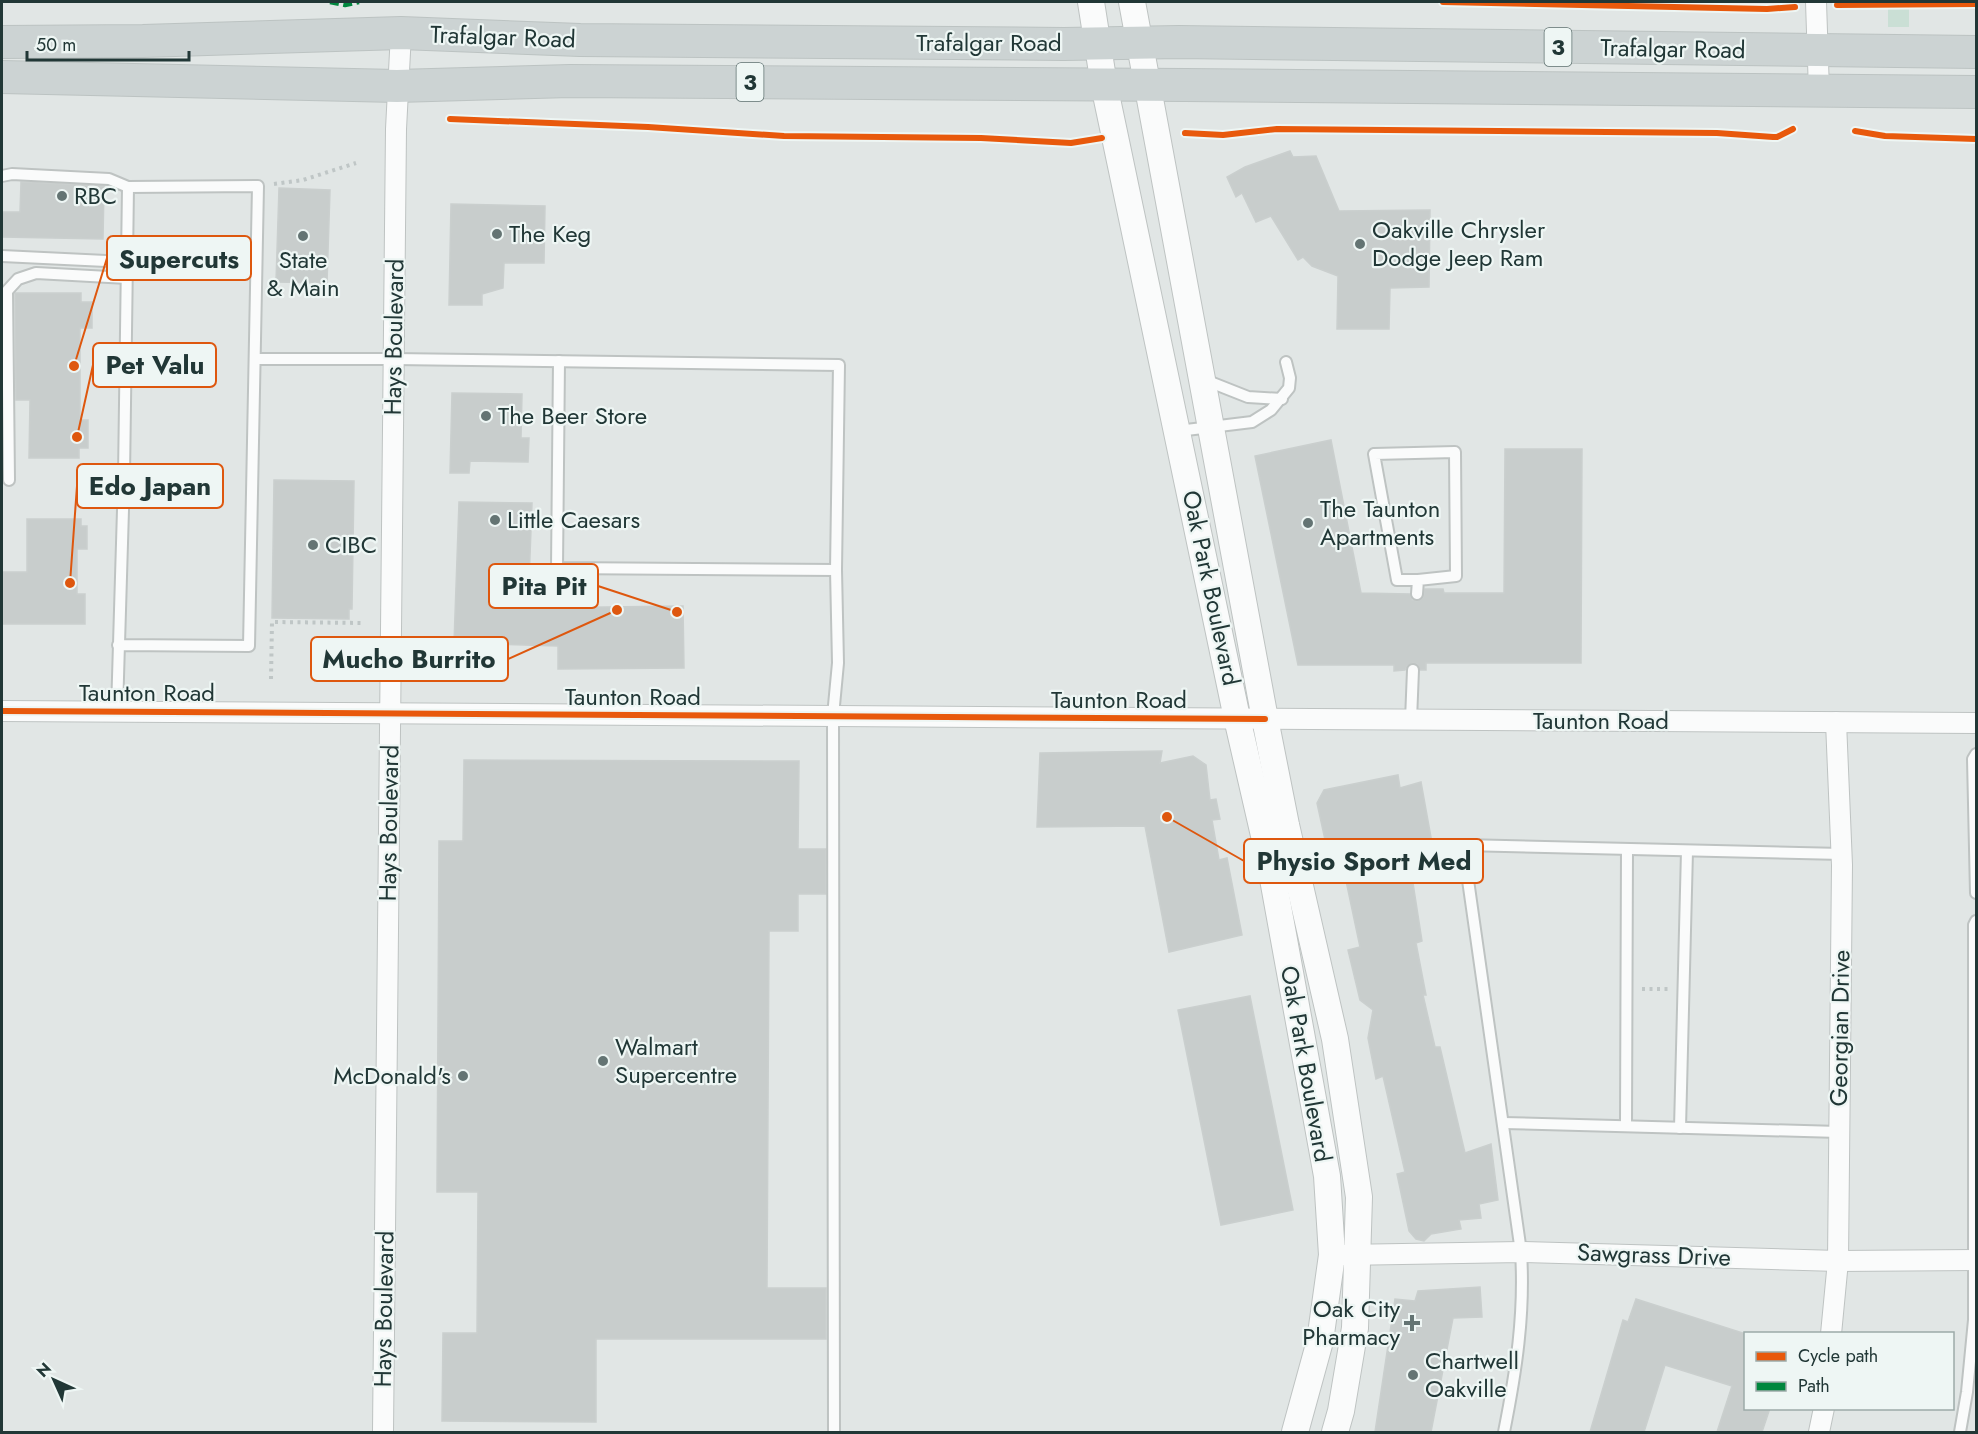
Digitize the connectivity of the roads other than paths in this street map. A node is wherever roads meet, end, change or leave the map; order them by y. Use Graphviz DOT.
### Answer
graph roads {
  1 [pos="1091,2"];
  2 [pos="1132,2"];
  3 [pos="1816,2"];
  4 [pos="400,33"];
  5 [pos="2,42"];
  6 [pos="1818,51"];
  7 [pos="1977,52"];
  8 [pos="1101,64"];
  9 [pos="1143,64"];
  10 [pos="2,77"];
  11 [pos="397,86"];
  12 [pos="1819,91"];
  13 [pos="1977,92"];
  14 [pos="2,176"];
  15 [pos="128,187"];
  16 [pos="2,256"];
  17 [pos="127,262"];
  18 [pos="127,278"];
  19 [pos="255,359"];
  20 [pos="394,359"];
  21 [pos="559,361"];
  22 [pos="1286,362"];
  23 [pos="1203,379"];
  24 [pos="1282,399"];
  25 [pos="1212,427"];
  26 [pos="1178,431"];
  27 [pos="9,480"];
  28 [pos="836,570"];
  29 [pos="1418,580"];
  30 [pos="1417,594"];
  31 [pos="118,645"];
  32 [pos="1413,670"];
  33 [pos="2,711"];
  34 [pos="117,711"];
  35 [pos="390,713"];
  36 [pos="833,716"];
  37 [pos="1237,718"];
  38 [pos="1265,718"];
  39 [pos="1411,720"];
  40 [pos="1836,722"];
  41 [pos="1977,723"];
  42 [pos="1977,754"];
  43 [pos="1463,844"];
  44 [pos="1627,849"];
  45 [pos="1687,851"];
  46 [pos="1418,854"];
  47 [pos="1842,854"];
  48 [pos="1977,893"];
  49 [pos="1977,921"];
  50 [pos="1503,1123"];
  51 [pos="1626,1126"];
  52 [pos="1680,1128"];
  53 [pos="1839,1132"];
  54 [pos="1521,1252"];
  55 [pos="1359,1255"];
  56 [pos="1332,1256"];
  57 [pos="1838,1260"];
  58 [pos="1975,1260"];
  59 [pos="1831,1332"];
  60 [pos="1824,1410"];
  61 [pos="383,1432"];
  62 [pos="834,1432"];
  63 [pos="1295,1432"];
  64 [pos="1335,1432"];
  65 [pos="1504,1432"];
  66 [pos="1819,1432"];
  67 [pos="1960,1432"];
  1 -- 8 [label="street, Oak Park Boulevard"];
  2 -- 9 [label="street, Oak Park Boulevard"];
  3 -- 6 [label="street"];
  4 -- 5 [label="main road, Trafalgar Road / 3"];
  4 -- 8 [label="main road, Trafalgar Road / 3"];
  4 -- 11 [label="street, Hays Boulevard"];
  6 -- 7 [label="main road, Trafalgar Road / 3"];
  6 -- 9 [label="main road, Trafalgar Road / 3"];
  6 -- 12 [label="street"];
  8 -- 9 [label="main road, Trafalgar Road / 3"];
  8 -- 9 [label="main road, Trafalgar Road / 3"];
  8 -- 11 [label="main road, Trafalgar Road / 3"];
  8 -- 26 [label="street, Oak Park Boulevard"];
  9 -- 12 [label="main road, Trafalgar Road / 3"];
  9 -- 23 [label="street, Oak Park Boulevard"];
  10 -- 11 [label="main road, Trafalgar Road / 3"];
  11 -- 20 [label="street, Hays Boulevard"];
  12 -- 13 [label="main road, Trafalgar Road / 3"];
  14 -- 15 [label="lane"];
  15 -- 17 [label="lane"];
  15 -- 19 [label="lane"];
  16 -- 17 [label="lane"];
  17 -- 18 [label="lane"];
  18 -- 27 [label="lane"];
  18 -- 31 [label="lane"];
  19 -- 20 [label="lane"];
  19 -- 31 [label="lane"];
  20 -- 21 [label="lane"];
  20 -- 35 [label="street, Hays Boulevard"];
  21 -- 28 [label="lane"];
  21 -- 28 [label="lane"];
  22 -- 24 [label="lane"];
  23 -- 24 [label="lane"];
  23 -- 25 [label="street, Oak Park Boulevard"];
  24 -- 25 [label="lane"];
  25 -- 26 [label="lane"];
  25 -- 38 [label="street, Oak Park Boulevard"];
  26 -- 37 [label="street, Oak Park Boulevard"];
  28 -- 36 [label="lane"];
  29 -- 29 [label="lane"];
  29 -- 30 [label="lane"];
  31 -- 34 [label="lane"];
  32 -- 39 [label="lane"];
  33 -- 34 [label="street, Taunton Road"];
  34 -- 35 [label="street, Taunton Road"];
  35 -- 36 [label="street, Taunton Road"];
  35 -- 61 [label="street, Hays Boulevard"];
  36 -- 37 [label="street, Taunton Road"];
  36 -- 62 [label="lane"];
  37 -- 38 [label="street, Taunton Road"];
  37 -- 56 [label="street, Oak Park Boulevard"];
  38 -- 39 [label="street, Taunton Road"];
  38 -- 55 [label="street, Oak Park Boulevard"];
  39 -- 40 [label="street, Taunton Road"];
  40 -- 41 [label="street, Taunton Road"];
  40 -- 47 [label="street, Georgian Drive"];
  42 -- 48 [label="lane"];
  43 -- 44 [label="lane"];
  43 -- 46 [label="lane"];
  43 -- 50 [label="lane"];
  44 -- 45 [label="lane"];
  44 -- 51 [label="lane"];
  45 -- 47 [label="lane"];
  45 -- 52 [label="lane"];
  47 -- 53 [label="street, Georgian Drive"];
  49 -- 58 [label="lane"];
  50 -- 51 [label="lane"];
  50 -- 54 [label="lane"];
  51 -- 52 [label="lane"];
  52 -- 53 [label="lane"];
  53 -- 57 [label="street, Georgian Drive"];
  54 -- 55 [label="street, Sawgrass Drive"];
  54 -- 57 [label="street, Sawgrass Drive"];
  54 -- 65 [label="lane"];
  55 -- 56 [label="street, Sawgrass Drive"];
  55 -- 64 [label="street, Oak Park Boulevard"];
  56 -- 63 [label="street, Oak Park Boulevard"];
  57 -- 58 [label="street, Sawgrass Drive"];
  57 -- 59 [label="street, Georgian Drive"];
  58 -- 67 [label="lane"];
  60 -- 66 [label="street"];
}
